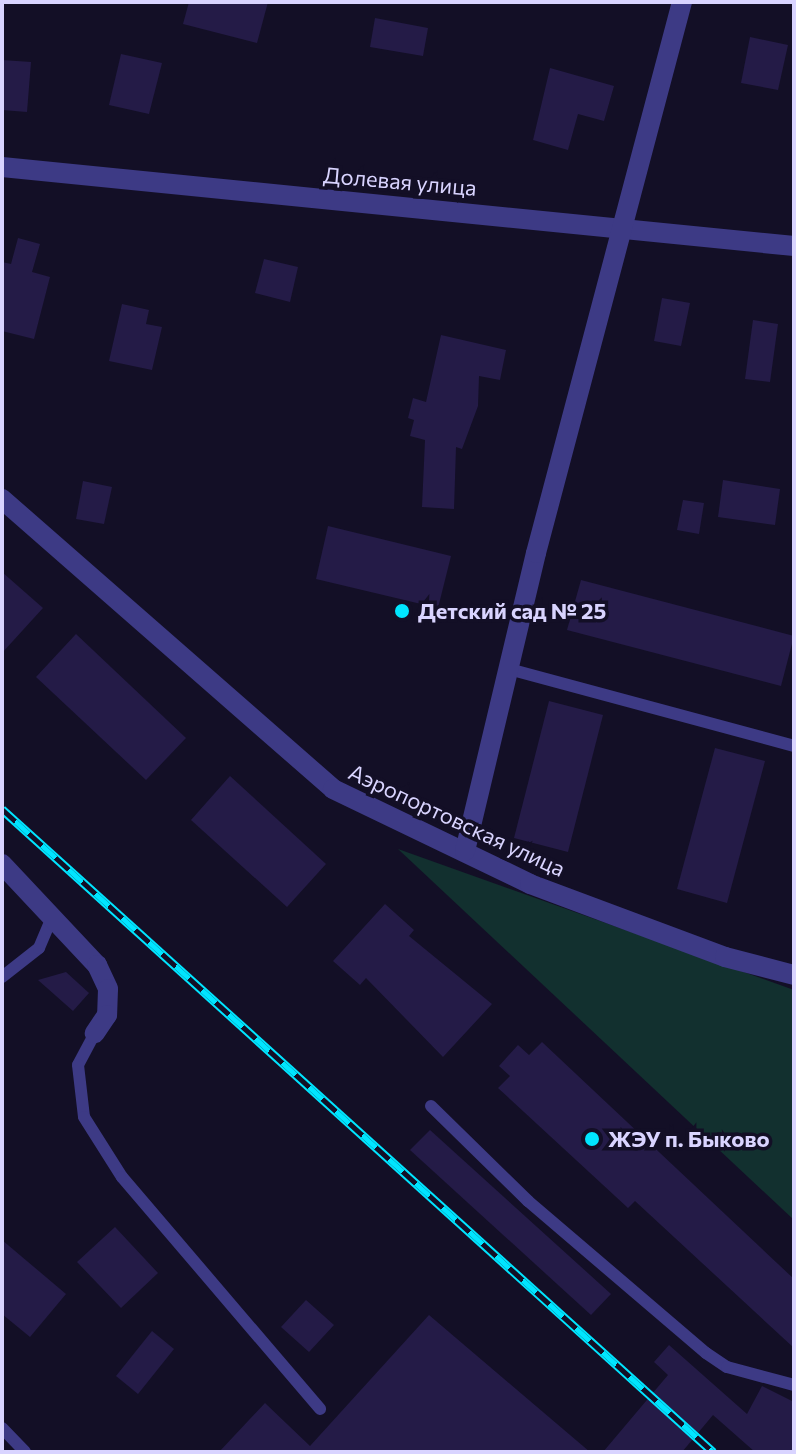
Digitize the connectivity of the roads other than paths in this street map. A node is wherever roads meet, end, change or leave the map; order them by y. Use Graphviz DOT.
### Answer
graph roads {
  1 [pos="682,2"];
  2 [pos="2,167"];
  3 [pos="622,224"];
  4 [pos="794,246"];
  5 [pos="2,499"];
  6 [pos="509,669"];
  7 [pos="794,746"];
  8 [pos="465,851"];
  9 [pos="2,864"];
  10 [pos="52,917"];
  11 [pos="794,975"];
  12 [pos="2,977"];
  13 [pos="95,1033"];
  14 [pos="431,1106"];
  15 [pos="794,1385"];
  16 [pos="320,1409"];
  17 [pos="2,1428"];
  18 [pos="25,1452"];
  1 -- 3 [label="street"];
  2 -- 3 [label="street, Долевая улица"];
  3 -- 4 [label="street, Долевая улица"];
  3 -- 6 [label="street"];
  5 -- 8 [label="street, Аэропортовская улица"];
  6 -- 7 [label="lane"];
  6 -- 8 [label="street"];
  8 -- 11 [label="street, Аэропортовская улица"];
  9 -- 10 [label="street"];
  10 -- 12 [label="lane"];
  10 -- 13 [label="street"];
  13 -- 16 [label="lane"];
  14 -- 15 [label="lane"];
  17 -- 18 [label="lane"];
}
